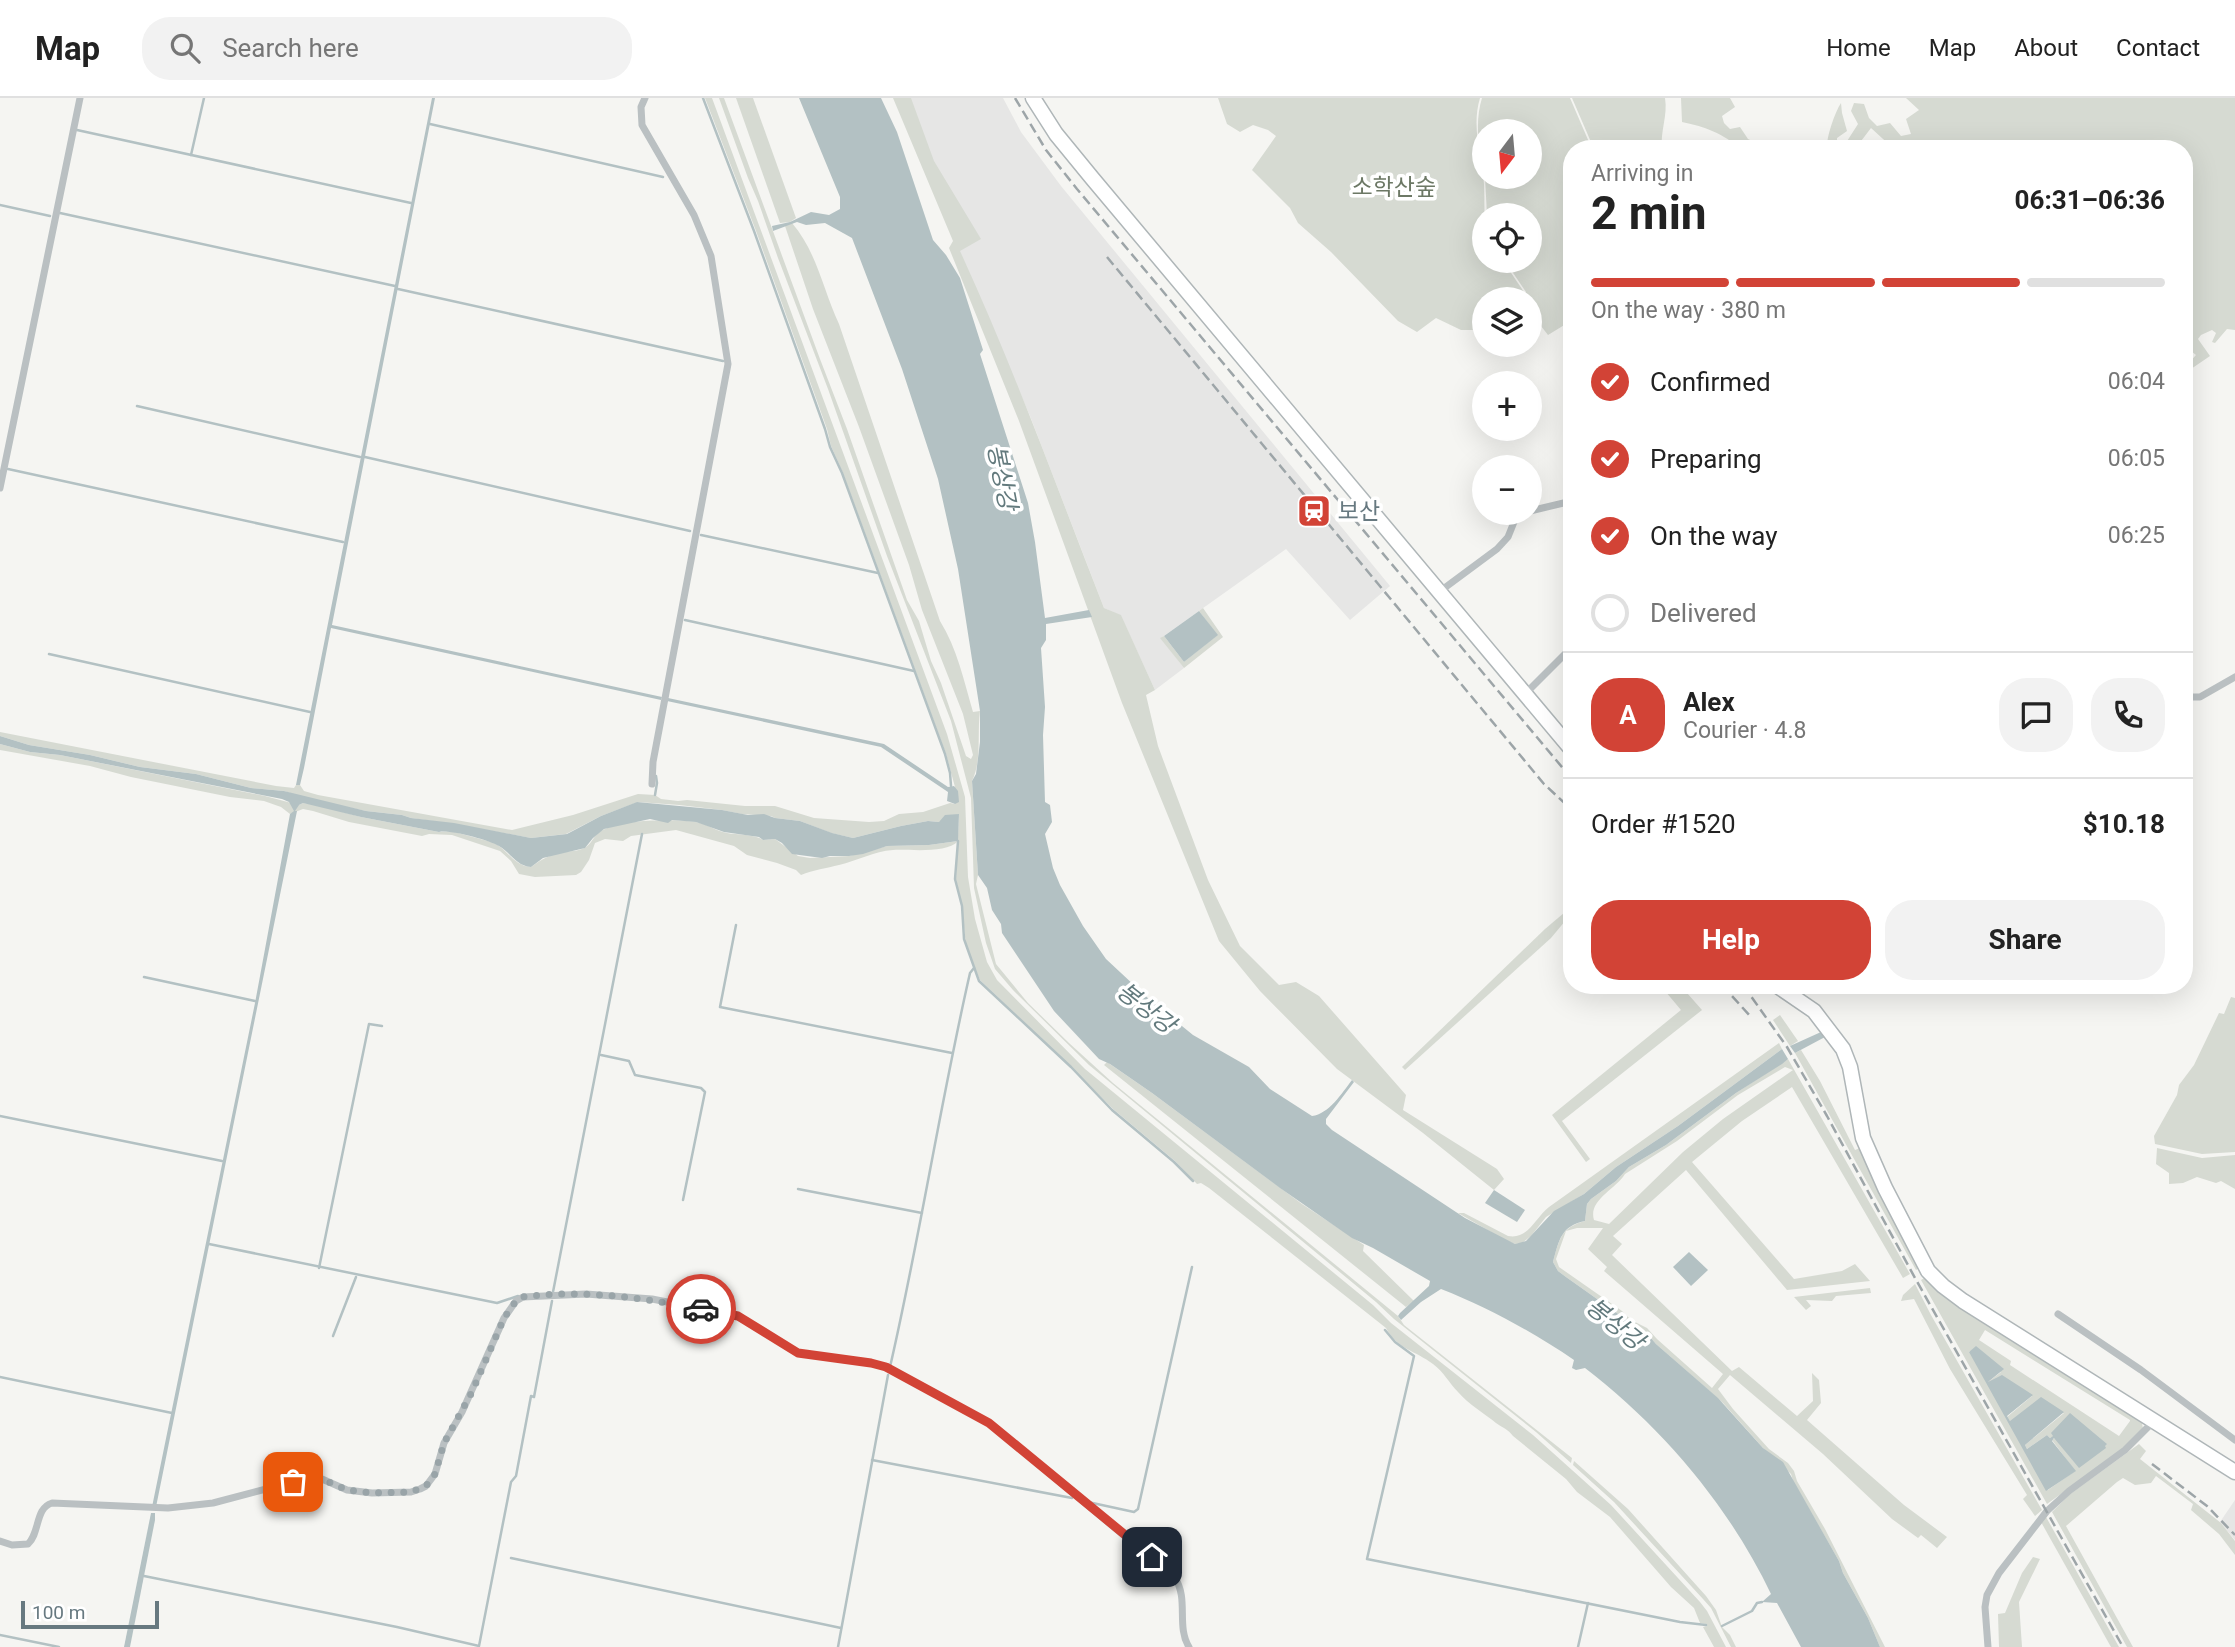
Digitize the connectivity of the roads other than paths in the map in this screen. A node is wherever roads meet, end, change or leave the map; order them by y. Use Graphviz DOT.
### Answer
graph roads {
  1 [pos="80,98"];
  2 [pos="645,98"];
  3 [pos="1033,98"];
  4 [pos="0,488"];
  5 [pos="1563,503"];
  6 [pos="1542,508"];
  7 [pos="1513,525"];
  8 [pos="1439,592"];
  9 [pos="1563,657"];
  10 [pos="2235,677"];
  11 [pos="1525,694"];
  12 [pos="2193,697"];
  13 [pos="1563,739"];
  14 [pos="652,784"];
  15 [pos="1791,994"];
  16 [pos="1799,994"];
  17 [pos="1796,997"];
  18 [pos="2058,1314"];
  19 [pos="2154,1420"];
  20 [pos="2235,1440"];
  21 [pos="2235,1472"];
  22 [pos="0,1541"];
  23 [pos="1189,1647"];
  24 [pos="1988,1647"];
  1 -- 4 [label="street"];
  2 -- 14 [label="street"];
  3 -- 8 [label="main road"];
  5 -- 6 [label="street"];
  7 -- 8 [label="street"];
  8 -- 11 [label="main road"];
  9 -- 11 [label="street"];
  10 -- 12 [label="street"];
  11 -- 13 [label="main road"];
  15 -- 17 [label="main road"];
  16 -- 17 [label="street"];
  17 -- 19 [label="main road"];
  18 -- 20 [label="street"];
  19 -- 21 [label="main road"];
  19 -- 24 [label="street"];
  22 -- 23 [label="street"];
}
